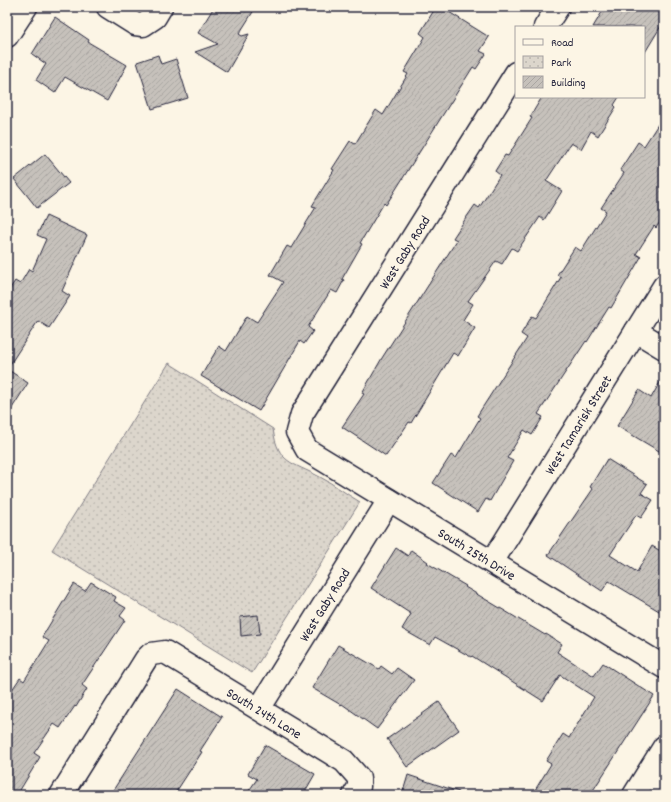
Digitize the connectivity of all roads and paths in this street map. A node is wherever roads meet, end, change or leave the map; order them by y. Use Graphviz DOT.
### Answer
graph roads {
  1 [pos="26,7"];
  2 [pos="108,7"];
  3 [pos="161,7"];
  4 [pos="558,7"];
  5 [pos="546,26"];
  6 [pos="7,36"];
  7 [pos="515,75"];
  8 [pos="664,286"];
  9 [pos="636,331"];
  10 [pos="664,348"];
  11 [pos="297,432"];
  12 [pos="389,500"];
  13 [pos="492,562"];
  14 [pos="664,667"];
  15 [pos="259,709"];
  16 [pos="664,747"];
  17 [pos="655,780"];
  18 [pos="357,786"];
  19 [pos="61,795"];
  20 [pos="634,795"];
  1 -- 6 [label="street"];
  2 -- 3 [label="street"];
  4 -- 5 [label="street"];
  7 -- 11 [label="street, West Gaby Road"];
  8 -- 9 [label="street, West Tamarisk Street"];
  9 -- 10 [label="street"];
  9 -- 13 [label="street, West Tamarisk Street"];
  11 -- 12 [label="street, South 25th Drive"];
  12 -- 13 [label="street, South 25th Drive"];
  12 -- 15 [label="street, West Gaby Road"];
  13 -- 14 [label="street, South 25th Drive"];
  15 -- 18 [label="street, South 24th Lane"];
  15 -- 19 [label="street, South 24th Lane"];
  16 -- 17 [label="street"];
  17 -- 20 [label="street"];
}
